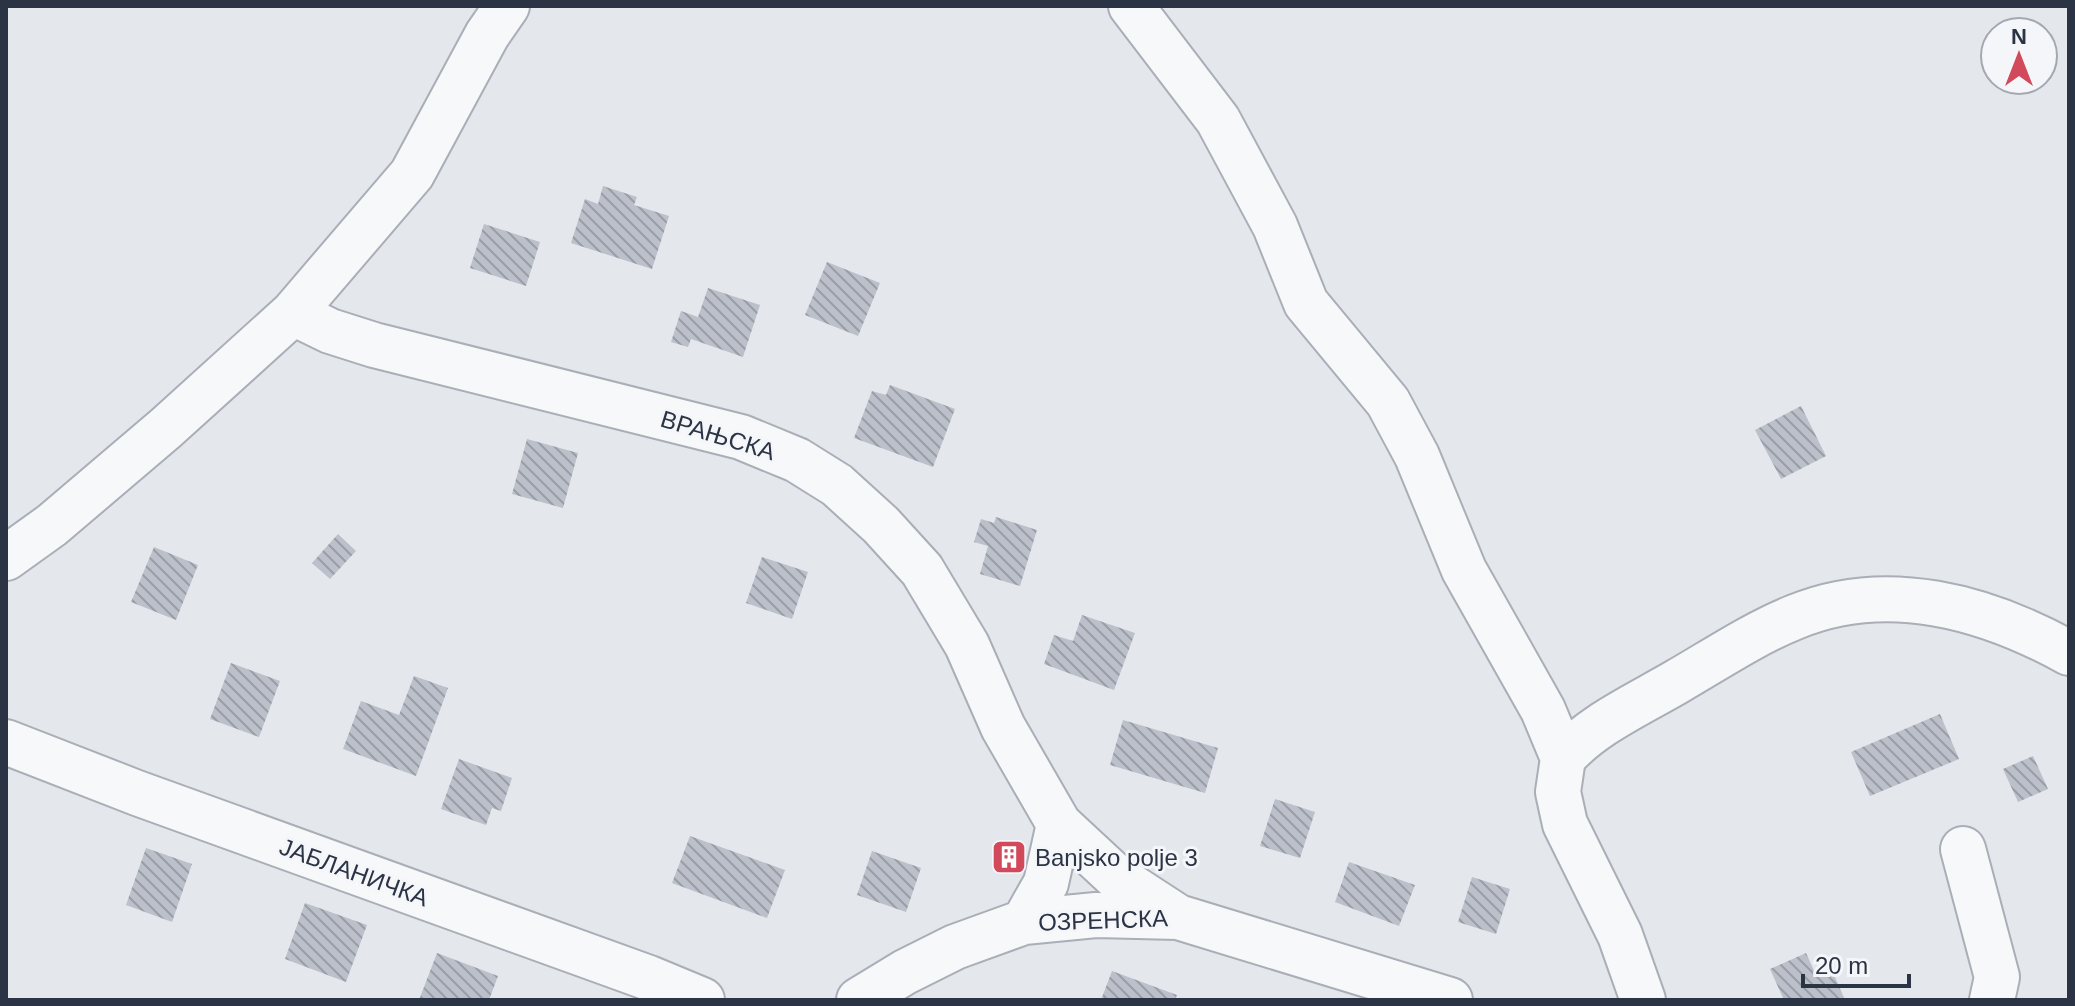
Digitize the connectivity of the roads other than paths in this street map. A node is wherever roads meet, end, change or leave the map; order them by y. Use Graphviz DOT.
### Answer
graph roads {
  1 [pos="507,6"];
  2 [pos="1131,6"];
  3 [pos="293,313"];
  4 [pos="6,558"];
  5 [pos="2069,653"];
  6 [pos="6,742"];
  7 [pos="1563,758"];
  8 [pos="1059,824"];
  9 [pos="1963,849"];
  10 [pos="1178,917"];
  11 [pos="1024,922"];
  12 [pos="702,1000"];
  13 [pos="859,1000"];
  14 [pos="1450,1000"];
  15 [pos="1643,1000"];
  16 [pos="1992,1000"];
  1 -- 3 [label="street"];
  2 -- 7 [label="street"];
  3 -- 4 [label="street"];
  3 -- 8 [label="street, ВРАЊСКА"];
  5 -- 7 [label="street"];
  6 -- 12 [label="street, ЈАБЛАНИЧКА"];
  7 -- 15 [label="street"];
  8 -- 10 [label="street, ВРАЊСКА"];
  8 -- 11 [label="street"];
  9 -- 16 [label="street"];
  10 -- 11 [label="street, ОЗРЕНСКА"];
  10 -- 14 [label="street, ОЗРЕНСКА"];
  11 -- 13 [label="street, ОЗРЕНСКА"];
}
